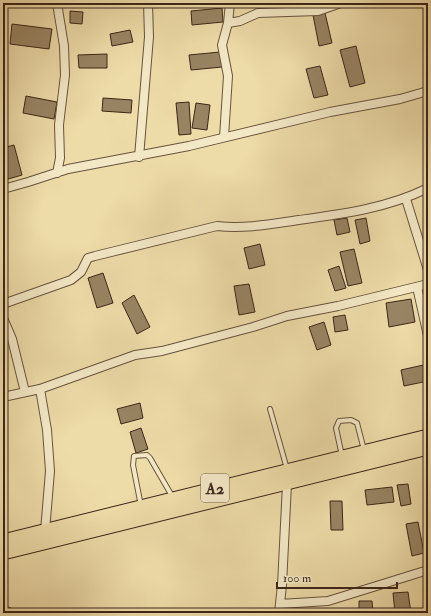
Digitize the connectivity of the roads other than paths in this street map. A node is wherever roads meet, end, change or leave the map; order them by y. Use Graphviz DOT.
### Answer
graph roads {
  1 [pos="57,3"];
  2 [pos="148,3"];
  3 [pos="230,3"];
  4 [pos="341,3"];
  5 [pos="228,23"];
  6 [pos="428,91"];
  7 [pos="224,137"];
  8 [pos="139,157"];
  9 [pos="57,173"];
  10 [pos="3,188"];
  11 [pos="428,188"];
  12 [pos="406,199"];
  13 [pos="428,270"];
  14 [pos="428,284"];
  15 [pos="417,287"];
  16 [pos="3,304"];
  17 [pos="3,318"];
  18 [pos="428,336"];
  19 [pos="40,389"];
  20 [pos="25,392"];
  21 [pos="3,397"];
  22 [pos="270,409"];
  23 [pos="428,436"];
  24 [pos="428,448"];
  25 [pos="364,452"];
  26 [pos="343,458"];
  27 [pos="287,477"];
  28 [pos="173,498"];
  29 [pos="141,506"];
  30 [pos="45,530"];
  31 [pos="3,541"];
  32 [pos="3,553"];
  33 [pos="428,570"];
  34 [pos="280,604"];
  35 [pos="3,610"];
  36 [pos="11,613"];
  37 [pos="279,613"];
  1 -- 9 [label="street"];
  2 -- 8 [label="street"];
  3 -- 5 [label="street"];
  4 -- 5 [label="street"];
  5 -- 7 [label="street"];
  6 -- 7 [label="street"];
  7 -- 8 [label="street"];
  8 -- 9 [label="street"];
  9 -- 10 [label="street"];
  11 -- 12 [label="street"];
  12 -- 13 [label="street"];
  12 -- 16 [label="street"];
  14 -- 15 [label="street"];
  15 -- 18 [label="street"];
  15 -- 19 [label="street"];
  17 -- 20 [label="street"];
  19 -- 20 [label="street"];
  19 -- 30 [label="street"];
  20 -- 21 [label="street"];
  22 -- 27 [label="lane"];
  23 -- 25 [label="highway, A2"];
  24 -- 27 [label="highway, A2"];
  25 -- 26 [label="highway, A2"];
  25 -- 26 [label="lane"];
  26 -- 27 [label="highway, A2"];
  27 -- 28 [label="highway, A2"];
  27 -- 32 [label="highway, A2"];
  27 -- 34 [label="street"];
  28 -- 29 [label="highway, A2"];
  28 -- 29 [label="lane"];
  29 -- 30 [label="highway, A2"];
  30 -- 31 [label="highway, A2"];
  33 -- 34 [label="street"];
  34 -- 37 [label="street"];
  35 -- 36 [label="street"];
}
